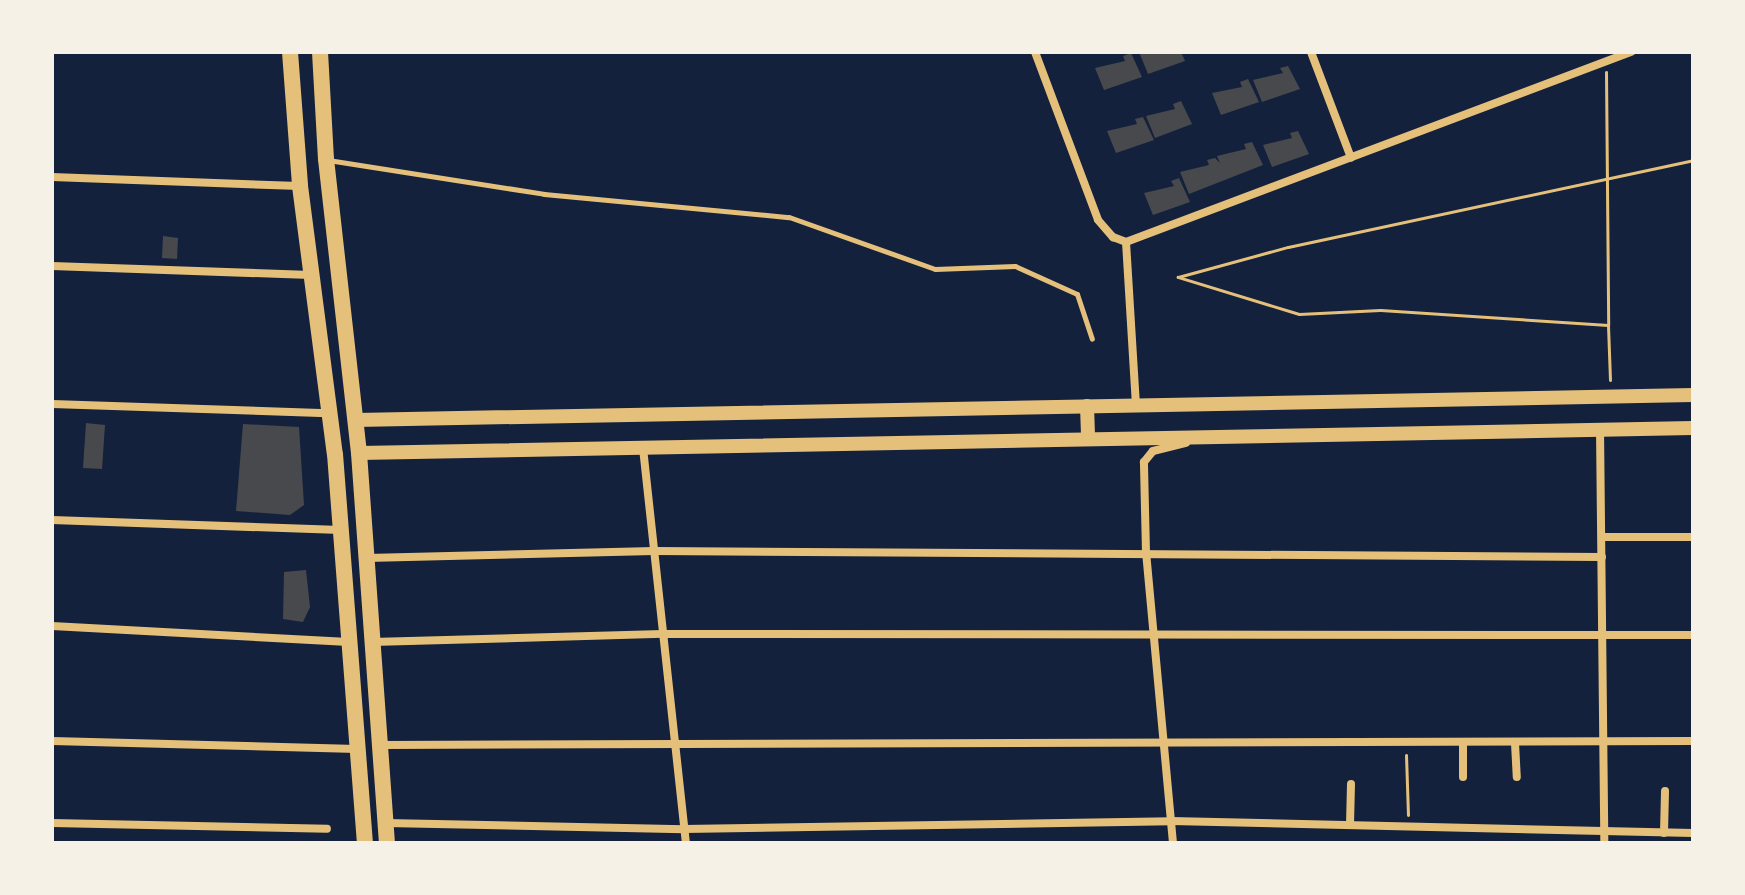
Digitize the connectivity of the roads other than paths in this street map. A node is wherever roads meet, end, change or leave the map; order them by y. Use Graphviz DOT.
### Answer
graph roads {
  1 [pos="290,52"];
  2 [pos="320,52"];
  3 [pos="1035,52"];
  4 [pos="1311,52"];
  5 [pos="1631,52"];
  6 [pos="1351,158"];
  7 [pos="326,159"];
  8 [pos="52,177"];
  9 [pos="300,186"];
  10 [pos="1126,242"];
  11 [pos="52,266"];
  12 [pos="311,275"];
  13 [pos="1092,339"];
  14 [pos="1693,395"];
  15 [pos="52,404"];
  16 [pos="1136,405"];
  17 [pos="1087,406"];
  18 [pos="329,416"];
  19 [pos="356,420"];
  20 [pos="1600,428"];
  21 [pos="1693,428"];
  22 [pos="1210,437"];
  23 [pos="1088,439"];
  24 [pos="643,448"];
  25 [pos="359,453"];
  26 [pos="335,454"];
  27 [pos="52,520"];
  28 [pos="341,530"];
  29 [pos="1602,537"];
  30 [pos="1693,537"];
  31 [pos="654,551"];
  32 [pos="1146,553"];
  33 [pos="1602,557"];
  34 [pos="364,559"];
  35 [pos="52,626"];
  36 [pos="1153,633"];
  37 [pos="663,634"];
  38 [pos="1693,635"];
  39 [pos="1603,636"];
  40 [pos="349,642"];
  41 [pos="372,642"];
  42 [pos="52,741"];
  43 [pos="1693,741"];
  44 [pos="1605,742"];
  45 [pos="1463,743"];
  46 [pos="1515,743"];
  47 [pos="381,745"];
  48 [pos="677,745"];
  49 [pos="1163,746"];
  50 [pos="357,749"];
  51 [pos="1463,777"];
  52 [pos="1517,777"];
  53 [pos="1351,784"];
  54 [pos="1665,791"];
  55 [pos="1171,821"];
  56 [pos="52,823"];
  57 [pos="385,823"];
  58 [pos="1350,825"];
  59 [pos="327,829"];
  60 [pos="684,829"];
  61 [pos="1604,833"];
  62 [pos="1664,833"];
  63 [pos="1693,833"];
  64 [pos="365,843"];
  65 [pos="387,843"];
  66 [pos="686,843"];
  67 [pos="1173,843"];
  68 [pos="1604,843"];
  1 -- 9 [label="main road"];
  2 -- 7 [label="main road"];
  3 -- 10 [label="street"];
  4 -- 6 [label="street"];
  5 -- 6 [label="street"];
  6 -- 10 [label="street"];
  7 -- 13 [label="lane"];
  7 -- 19 [label="main road"];
  8 -- 9 [label="street"];
  9 -- 12 [label="main road"];
  10 -- 16 [label="street"];
  11 -- 12 [label="street"];
  12 -- 18 [label="main road"];
  14 -- 16 [label="main road"];
  15 -- 18 [label="street"];
  16 -- 17 [label="main road"];
  17 -- 19 [label="main road"];
  17 -- 23 [label="main road"];
  18 -- 19 [label="main road"];
  18 -- 26 [label="main road"];
  19 -- 25 [label="main road"];
  20 -- 21 [label="main road"];
  20 -- 22 [label="main road"];
  20 -- 29 [label="street"];
  22 -- 23 [label="main road"];
  22 -- 32 [label="street"];
  23 -- 24 [label="main road"];
  24 -- 25 [label="main road"];
  24 -- 31 [label="street"];
  25 -- 26 [label="main road"];
  25 -- 34 [label="main road"];
  26 -- 28 [label="main road"];
  27 -- 28 [label="street"];
  28 -- 40 [label="main road"];
  29 -- 30 [label="street"];
  29 -- 33 [label="street"];
  31 -- 32 [label="street"];
  31 -- 34 [label="street"];
  31 -- 37 [label="street"];
  32 -- 33 [label="street"];
  32 -- 36 [label="street"];
  33 -- 39 [label="street"];
  34 -- 41 [label="main road"];
  35 -- 40 [label="street"];
  36 -- 37 [label="street"];
  36 -- 39 [label="street"];
  36 -- 49 [label="street"];
  37 -- 41 [label="street"];
  37 -- 48 [label="street"];
  38 -- 39 [label="street"];
  39 -- 44 [label="street"];
  40 -- 50 [label="main road"];
  41 -- 47 [label="main road"];
  42 -- 50 [label="street"];
  43 -- 44 [label="street"];
  44 -- 46 [label="street"];
  44 -- 61 [label="street"];
  45 -- 46 [label="street"];
  45 -- 49 [label="street"];
  45 -- 51 [label="street"];
  46 -- 52 [label="street"];
  47 -- 48 [label="street"];
  47 -- 57 [label="main road"];
  48 -- 49 [label="street"];
  48 -- 60 [label="street"];
  49 -- 55 [label="street"];
  50 -- 64 [label="main road"];
  53 -- 58 [label="street"];
  54 -- 62 [label="street"];
  55 -- 58 [label="street"];
  55 -- 60 [label="street"];
  55 -- 67 [label="street"];
  56 -- 59 [label="street"];
  57 -- 60 [label="street"];
  57 -- 65 [label="main road"];
  58 -- 61 [label="street"];
  60 -- 66 [label="street"];
  61 -- 62 [label="street"];
  61 -- 68 [label="street"];
  62 -- 63 [label="street"];
}
